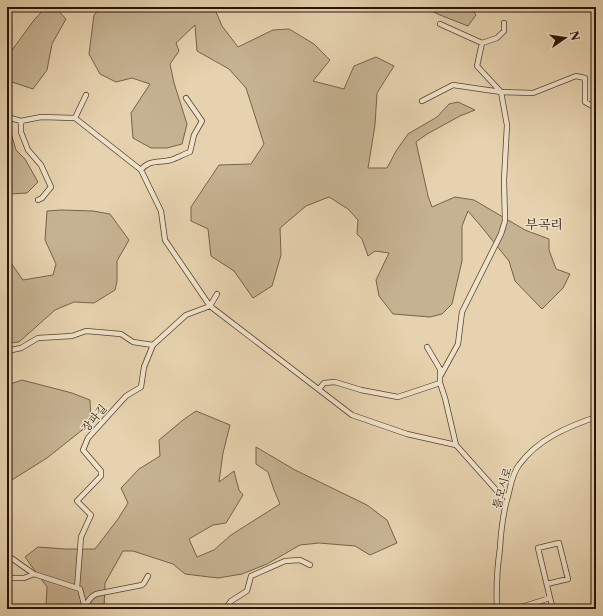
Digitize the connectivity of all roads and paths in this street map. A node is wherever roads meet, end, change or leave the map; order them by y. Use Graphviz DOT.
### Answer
graph roads {
  1 [pos="504,23"];
  2 [pos="440,24"];
  3 [pos="482,43"];
  4 [pos="501,92"];
  5 [pos="86,95"];
  6 [pos="186,98"];
  7 [pos="422,101"];
  8 [pos="596,108"];
  9 [pos="7,117"];
  10 [pos="75,118"];
  11 [pos="21,121"];
  12 [pos="141,170"];
  13 [pos="38,200"];
  14 [pos="217,294"];
  15 [pos="210,306"];
  16 [pos="153,345"];
  17 [pos="427,347"];
  18 [pos="7,350"];
  19 [pos="441,375"];
  20 [pos="440,382"];
  21 [pos="319,389"];
  22 [pos="596,417"];
  23 [pos="456,445"];
  24 [pos="508,497"];
  25 [pos="7,555"];
  26 [pos="310,565"];
  27 [pos="34,574"];
  28 [pos="148,576"];
  29 [pos="7,578"];
  30 [pos="546,584"];
  31 [pos="78,588"];
  32 [pos="550,598"];
  33 [pos="530,604"];
  34 [pos="86,608"];
  35 [pos="225,609"];
  36 [pos="498,609"];
  37 [pos="515,609"];
  38 [pos="532,609"];
  39 [pos="553,609"];
  40 [pos="568,609"];
  41 [pos="579,609"];
  1 -- 3 [label="street"];
  2 -- 3 [label="street"];
  3 -- 4 [label="street"];
  4 -- 7 [label="street"];
  4 -- 8 [label="street"];
  4 -- 19 [label="street"];
  5 -- 10 [label="street"];
  6 -- 12 [label="street"];
  9 -- 11 [label="street"];
  10 -- 11 [label="street"];
  10 -- 12 [label="street"];
  11 -- 13 [label="street"];
  12 -- 15 [label="street"];
  14 -- 15 [label="street"];
  15 -- 16 [label="street"];
  15 -- 21 [label="street"];
  16 -- 18 [label="street"];
  16 -- 31 [label="street, 장파길"];
  17 -- 19 [label="street"];
  19 -- 20 [label="street"];
  20 -- 21 [label="street"];
  20 -- 23 [label="street"];
  21 -- 23 [label="street"];
  22 -- 24 [label="street, 틀모시로"];
  23 -- 24 [label="street"];
  24 -- 36 [label="street, 틀모시로"];
  25 -- 27 [label="street"];
  26 -- 35 [label="street"];
  27 -- 29 [label="street"];
  27 -- 31 [label="street"];
  28 -- 34 [label="street, 장파길"];
  30 -- 30 [label="street"];
  30 -- 32 [label="street"];
  31 -- 34 [label="street, 장파길"];
  32 -- 33 [label="street"];
  32 -- 39 [label="street"];
  33 -- 37 [label="street"];
  33 -- 38 [label="street"];
  40 -- 41 [label="street"];
}
